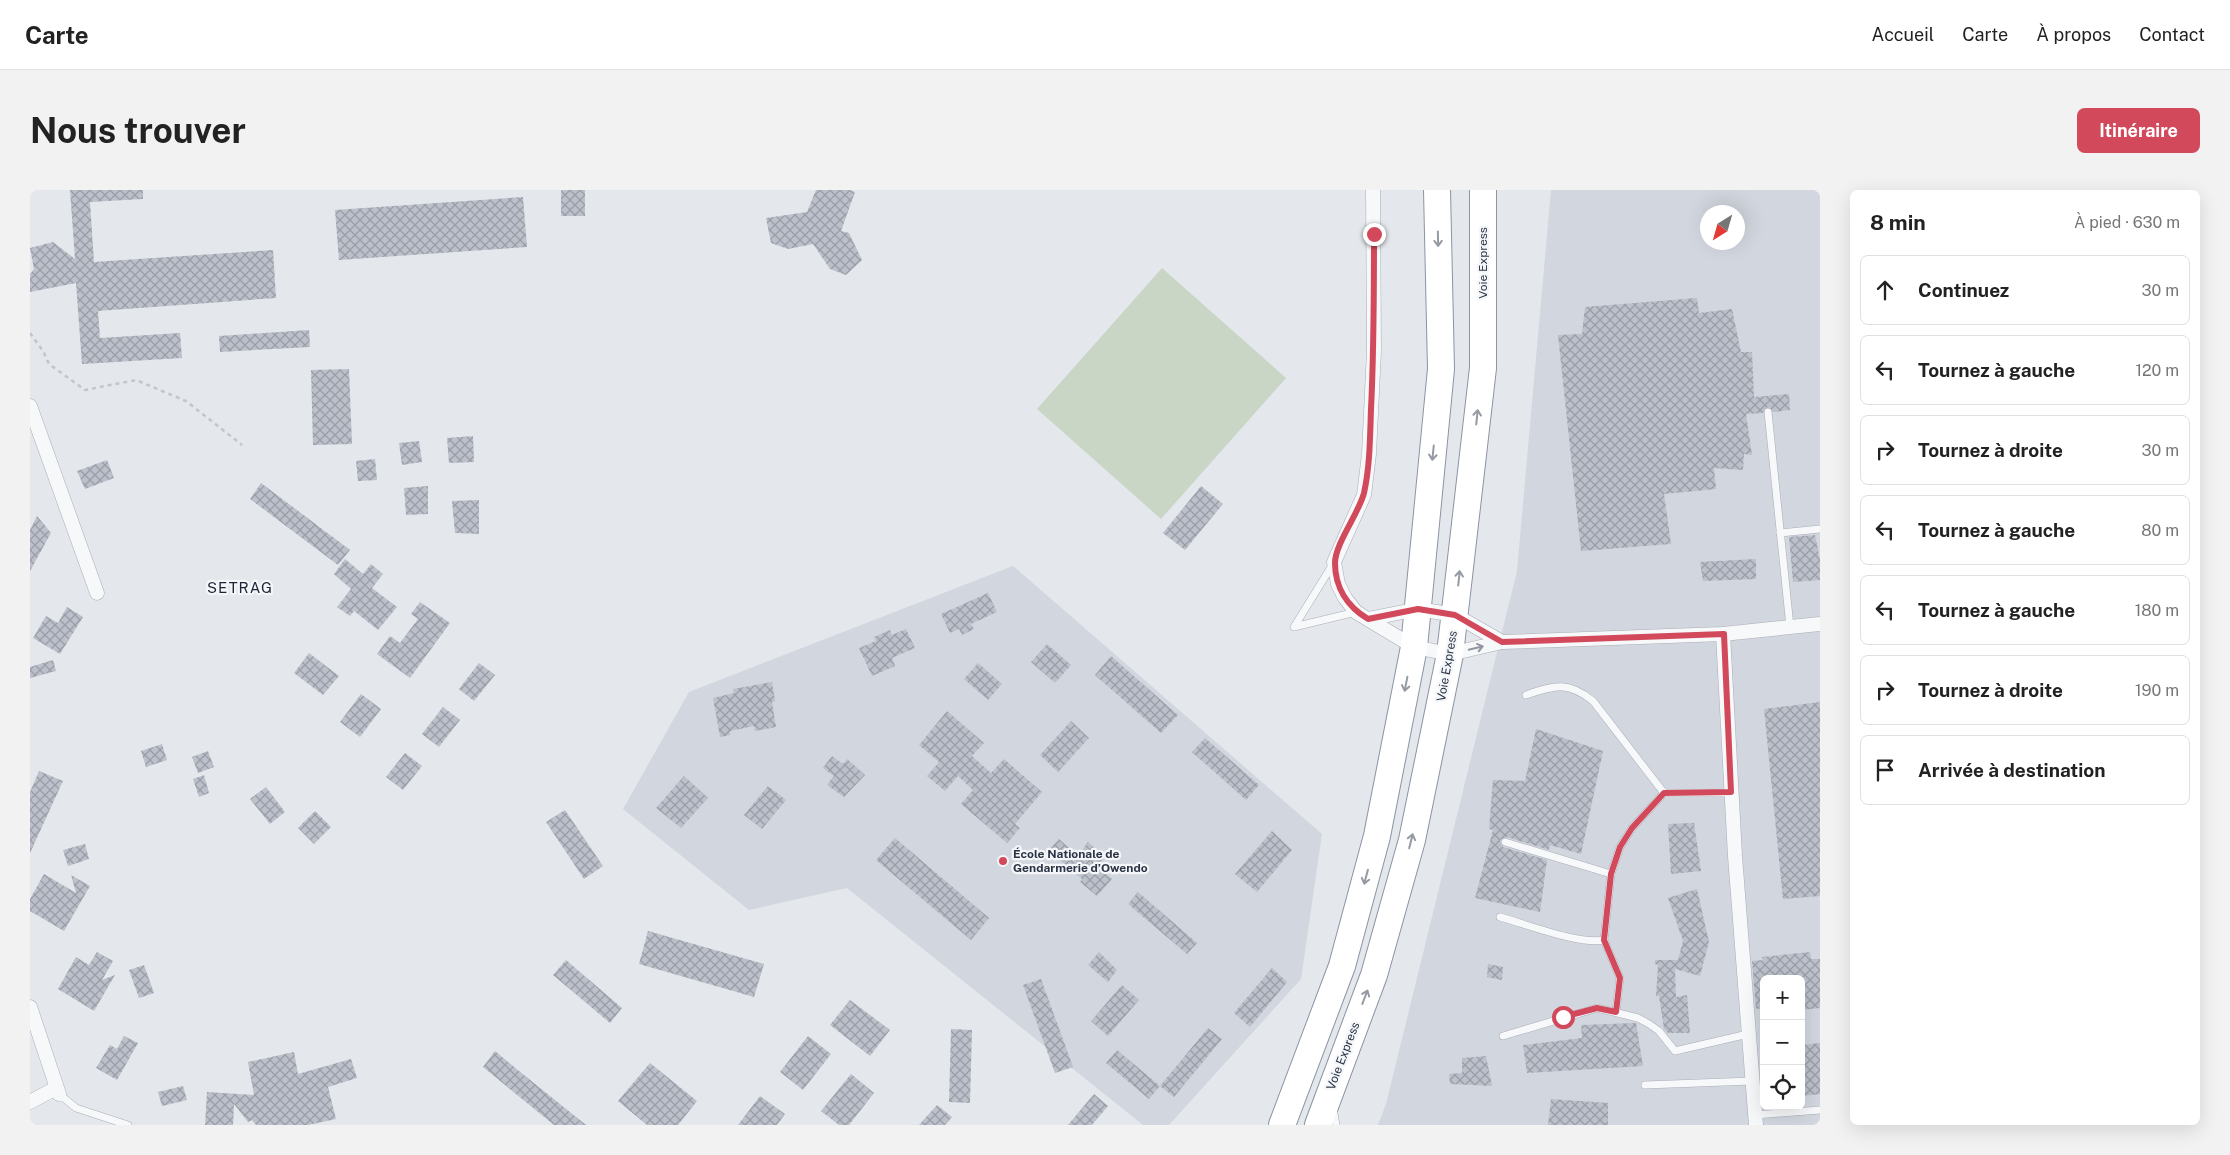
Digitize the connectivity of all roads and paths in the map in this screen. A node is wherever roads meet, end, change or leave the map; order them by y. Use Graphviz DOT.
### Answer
graph roads {
  1 [pos="1373,190"];
  2 [pos="1437,190"];
  3 [pos="1483,190"];
  4 [pos="30,332"];
  5 [pos="30,406"];
  6 [pos="1768,412"];
  7 [pos="242,445"];
  8 [pos="1820,529"];
  9 [pos="1780,533"];
  10 [pos="1334,562"];
  11 [pos="97,593"];
  12 [pos="1418,609"];
  13 [pos="1356,612"];
  14 [pos="1455,615"];
  15 [pos="1368,619"];
  16 [pos="1820,624"];
  17 [pos="1790,627"];
  18 [pos="1724,634"];
  19 [pos="1502,642"];
  20 [pos="1414,647"];
  21 [pos="1450,654"];
  22 [pos="1526,695"];
  23 [pos="1731,792"];
  24 [pos="1664,793"];
  25 [pos="1505,842"];
  26 [pos="1611,874"];
  27 [pos="1500,917"];
  28 [pos="1604,940"];
  29 [pos="30,1007"];
  30 [pos="1616,1012"];
  31 [pos="1748,1034"];
  32 [pos="1503,1036"];
  33 [pos="1752,1081"];
  34 [pos="1645,1085"];
  35 [pos="57,1091"];
  36 [pos="1327,1099"];
  37 [pos="30,1102"];
  38 [pos="1820,1110"];
  39 [pos="1756,1120"];
  40 [pos="128,1125"];
  41 [pos="1282,1125"];
  42 [pos="1318,1125"];
  43 [pos="1336,1125"];
  1 -- 10 [label="street"];
  2 -- 12 [label="highway, one-way"];
  14 -- 3 [label="highway, Voie Express, one-way"];
  4 -- 7 [label="path"];
  5 -- 11 [label="street"];
  6 -- 9 [label="lane"];
  8 -- 9 [label="lane"];
  9 -- 17 [label="lane"];
  10 -- 13 [label="street"];
  10 -- 13 [label="lane"];
  12 -- 14 [label="street"];
  12 -- 15 [label="street"];
  12 -- 20 [label="highway"];
  13 -- 15 [label="street"];
  14 -- 19 [label="street"];
  14 -- 21 [label="highway, Voie Express"];
  15 -- 20 [label="street"];
  16 -- 17 [label="street"];
  17 -- 18 [label="street"];
  18 -- 19 [label="street"];
  18 -- 23 [label="street"];
  21 -- 19 [label="street, one-way"];
  20 -- 21 [label="street"];
  20 -- 41 [label="highway, one-way"];
  36 -- 21 [label="highway, Voie Express, one-way"];
  22 -- 24 [label="lane"];
  23 -- 24 [label="lane"];
  23 -- 31 [label="street"];
  24 -- 26 [label="lane"];
  25 -- 26 [label="lane"];
  26 -- 28 [label="lane"];
  27 -- 28 [label="lane"];
  28 -- 30 [label="lane"];
  29 -- 35 [label="street"];
  30 -- 31 [label="lane"];
  30 -- 32 [label="lane"];
  31 -- 33 [label="street"];
  33 -- 34 [label="lane"];
  33 -- 39 [label="street"];
  35 -- 37 [label="street"];
  35 -- 40 [label="lane"];
  36 -- 42 [label="highway, Voie Express"];
  36 -- 43 [label="lane"];
  38 -- 39 [label="lane"];
}
